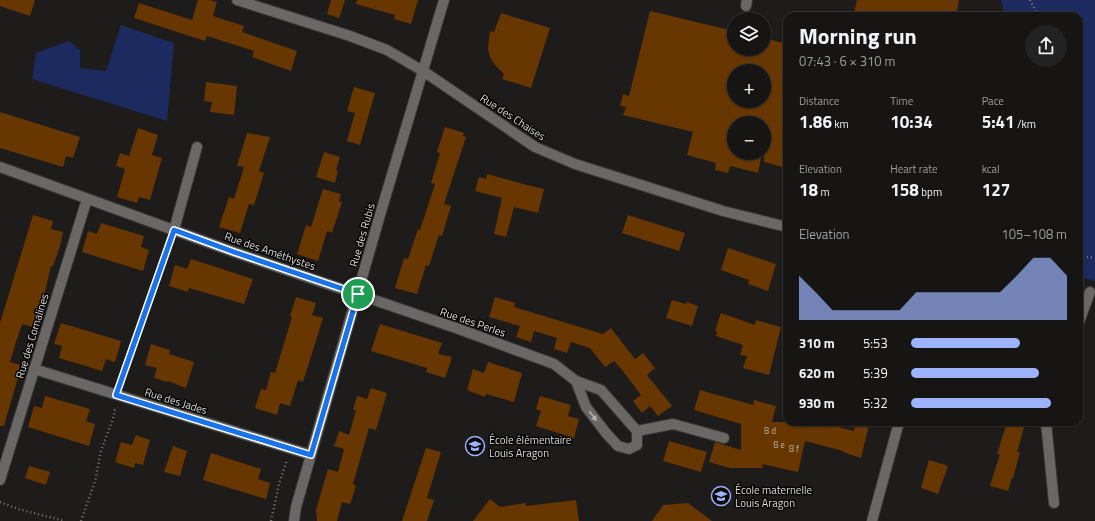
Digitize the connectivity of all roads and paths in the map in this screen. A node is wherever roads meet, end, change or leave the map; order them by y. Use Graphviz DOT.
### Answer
graph roads {
  1 [pos="237,0"];
  2 [pos="444,0"];
  3 [pos="1030,0"];
  4 [pos="1036,12"];
  5 [pos="423,71"];
  6 [pos="197,147"];
  7 [pos="0,167"];
  8 [pos="87,199"];
  9 [pos="783,226"];
  10 [pos="174,230"];
  11 [pos="1083,256"];
  12 [pos="1095,258"];
  13 [pos="1092,293"];
  14 [pos="358,294"];
  15 [pos="1083,313"];
  16 [pos="34,370"];
  17 [pos="576,381"];
  18 [pos="116,395"];
  19 [pos="898,426"];
  20 [pos="1046,426"];
  21 [pos="637,431"];
  22 [pos="724,438"];
  23 [pos="290,449"];
  24 [pos="311,455"];
  25 [pos="0,480"];
  26 [pos="0,502"];
  27 [pos="1054,503"];
  28 [pos="65,521"];
  29 [pos="81,521"];
  30 [pos="270,521"];
  31 [pos="294,521"];
  32 [pos="872,521"];
  1 -- 5 [label="street, Rue des Chaises"];
  2 -- 5 [label="street, Rue des Rubis"];
  3 -- 4 [label="path"];
  5 -- 9 [label="street, Rue des Chaises"];
  5 -- 14 [label="street, Rue des Rubis"];
  6 -- 10 [label="street"];
  7 -- 8 [label="street, Rue des Améthystes"];
  8 -- 10 [label="street, Rue des Améthystes"];
  8 -- 16 [label="street, Rue des Cornalines"];
  10 -- 14 [label="street, Rue des Améthystes"];
  10 -- 18 [label="path"];
  11 -- 12 [label="path"];
  13 -- 15 [label="street"];
  14 -- 17 [label="street, Rue des Perles"];
  14 -- 24 [label="street, Rue des Rubis"];
  16 -- 18 [label="street, Rue des Jades"];
  16 -- 25 [label="street, Rue des Cornalines"];
  17 -- 21 [label="street, Rue des Perles"];
  17 -- 21 [label="street, one-way"];
  18 -- 23 [label="street, Rue des Jades"];
  18 -- 29 [label="path"];
  19 -- 32 [label="street"];
  20 -- 27 [label="street"];
  21 -- 22 [label="street"];
  23 -- 24 [label="street, Rue des Jades"];
  23 -- 30 [label="path"];
  24 -- 31 [label="street, Rue des Rubis"];
  26 -- 28 [label="path"];
}
